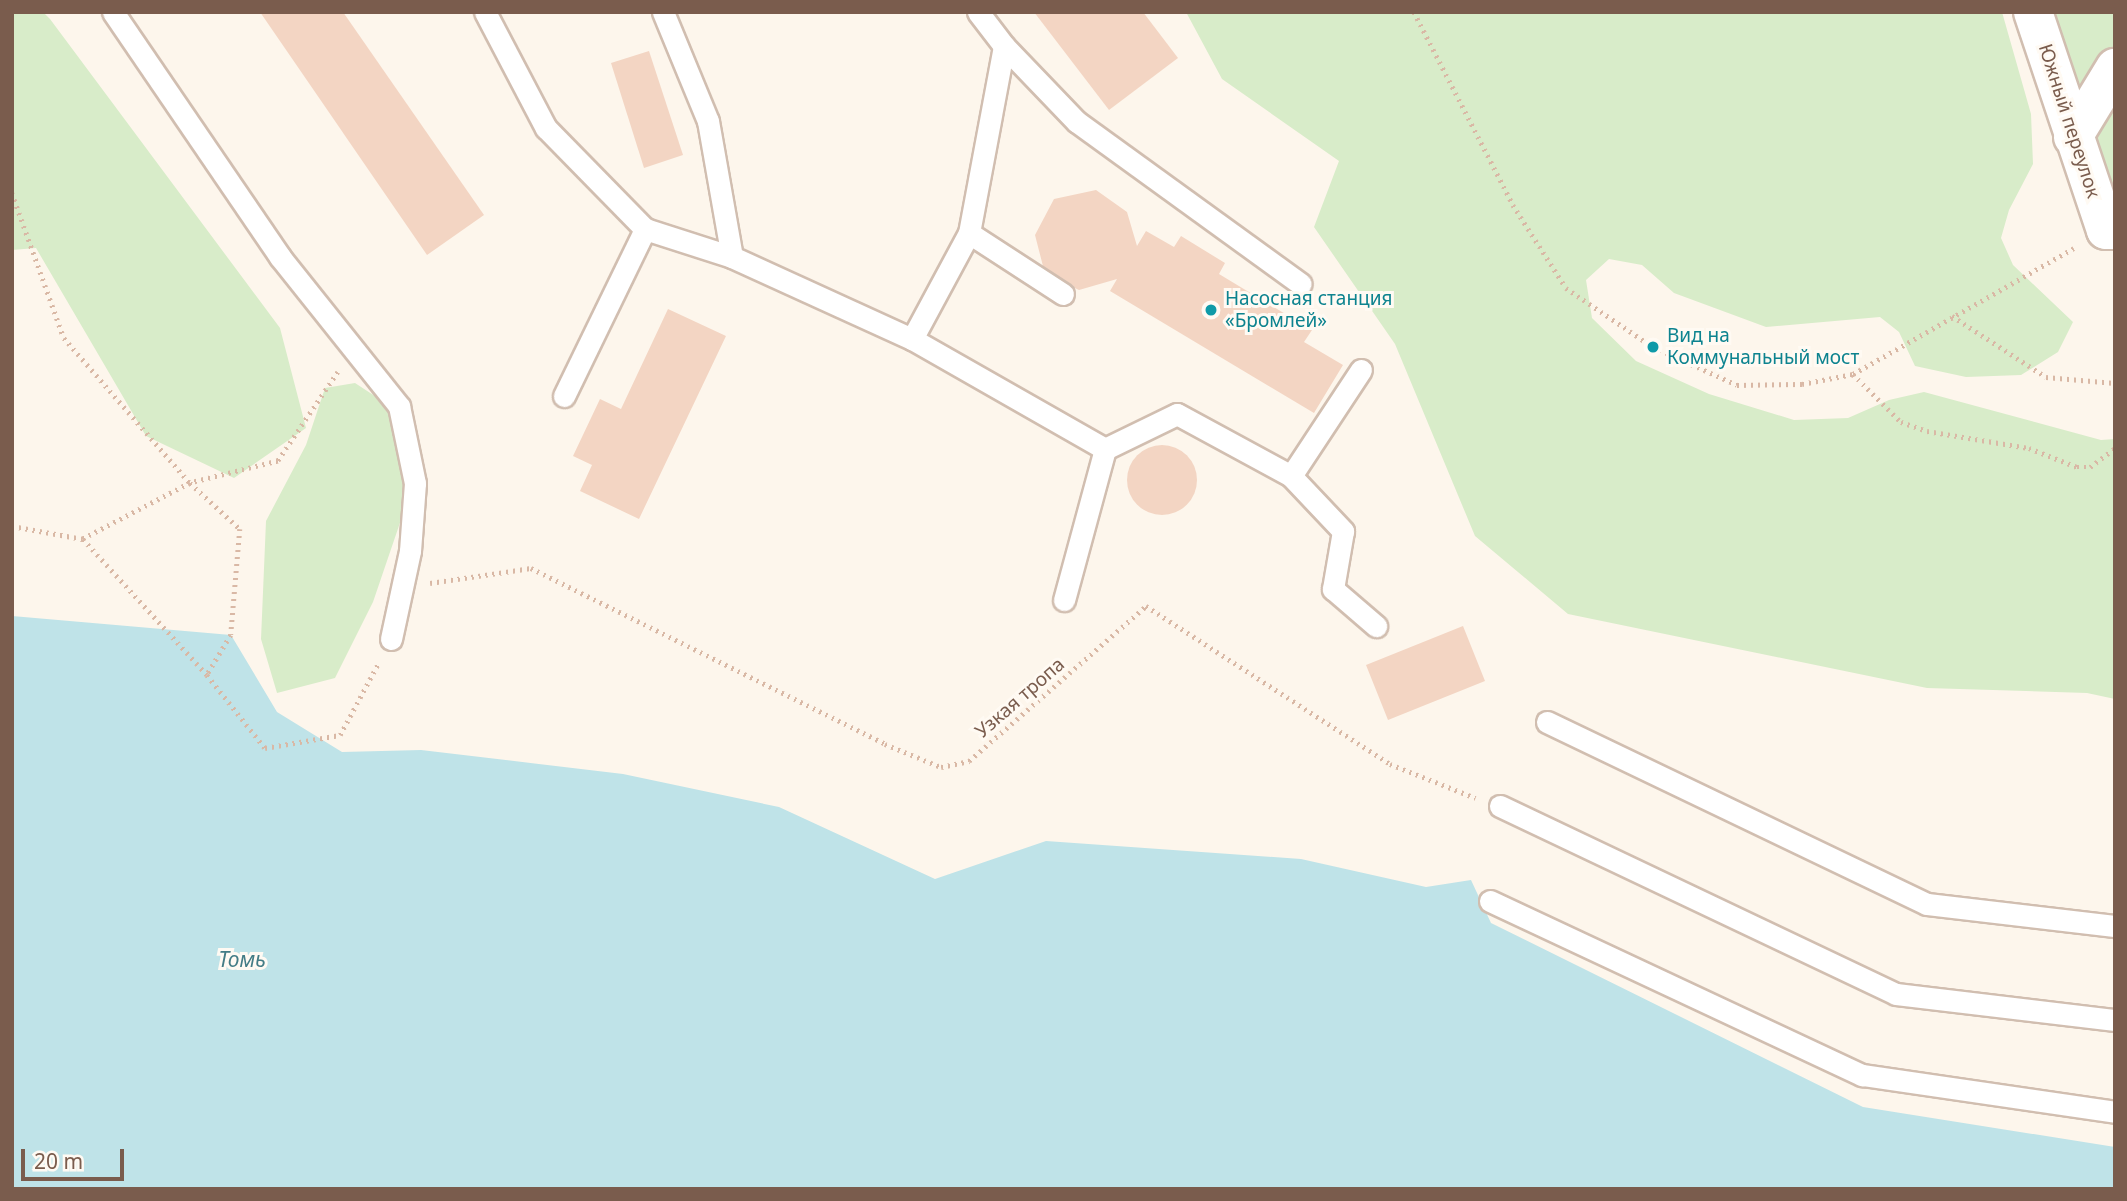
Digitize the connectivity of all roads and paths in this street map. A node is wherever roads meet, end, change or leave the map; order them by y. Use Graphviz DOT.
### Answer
graph roads {
  1 [pos="113,12"];
  2 [pos="485,12"];
  3 [pos="663,12"];
  4 [pos="978,12"];
  5 [pos="1414,12"];
  6 [pos="2033,12"];
  7 [pos="1004,46"];
  8 [pos="2115,68"];
  9 [pos="2073,138"];
  10 [pos="12,194"];
  11 [pos="645,229"];
  12 [pos="2110,230"];
  13 [pos="969,233"];
  14 [pos="732,257"];
  15 [pos="1301,284"];
  16 [pos="1063,294"];
  17 [pos="1952,316"];
  18 [pos="912,339"];
  19 [pos="354,349"];
  20 [pos="1361,370"];
  21 [pos="1853,374"];
  22 [pos="2115,383"];
  23 [pos="564,396"];
  24 [pos="2115,448"];
  25 [pos="1105,449"];
  26 [pos="1291,476"];
  27 [pos="190,483"];
  28 [pos="12,526"];
  29 [pos="83,539"];
  30 [pos="402,587"];
  31 [pos="1065,600"];
  32 [pos="1376,626"];
  33 [pos="391,639"];
  34 [pos="207,675"];
  35 [pos="1548,722"];
  36 [pos="1500,806"];
  37 [pos="1490,901"];
  38 [pos="2115,926"];
  39 [pos="2115,1020"];
  40 [pos="2115,1112"];
  1 -- 19 [label="lane"];
  2 -- 11 [label="lane"];
  3 -- 14 [label="lane"];
  4 -- 7 [label="lane"];
  5 -- 21 [label="path"];
  6 -- 9 [label="street, Южный переулок"];
  7 -- 13 [label="lane"];
  7 -- 15 [label="lane"];
  8 -- 9 [label="street"];
  9 -- 12 [label="street, Южный переулок"];
  10 -- 27 [label="path"];
  11 -- 14 [label="lane"];
  11 -- 23 [label="lane"];
  12 -- 17 [label="path"];
  13 -- 16 [label="lane"];
  13 -- 18 [label="lane"];
  14 -- 18 [label="lane"];
  17 -- 21 [label="path"];
  17 -- 22 [label="path"];
  18 -- 25 [label="lane"];
  19 -- 27 [label="path"];
  19 -- 30 [label="lane"];
  20 -- 26 [label="lane"];
  21 -- 24 [label="path"];
  25 -- 26 [label="lane"];
  25 -- 31 [label="lane"];
  26 -- 32 [label="lane"];
  27 -- 29 [label="path"];
  27 -- 34 [label="path"];
  28 -- 29 [label="path"];
  29 -- 34 [label="path"];
  30 -- 33 [label="lane"];
  30 -- 36 [label="path, Узкая тропа"];
  33 -- 34 [label="path"];
  35 -- 38 [label="lane"];
  36 -- 39 [label="lane"];
  37 -- 40 [label="lane"];
}
